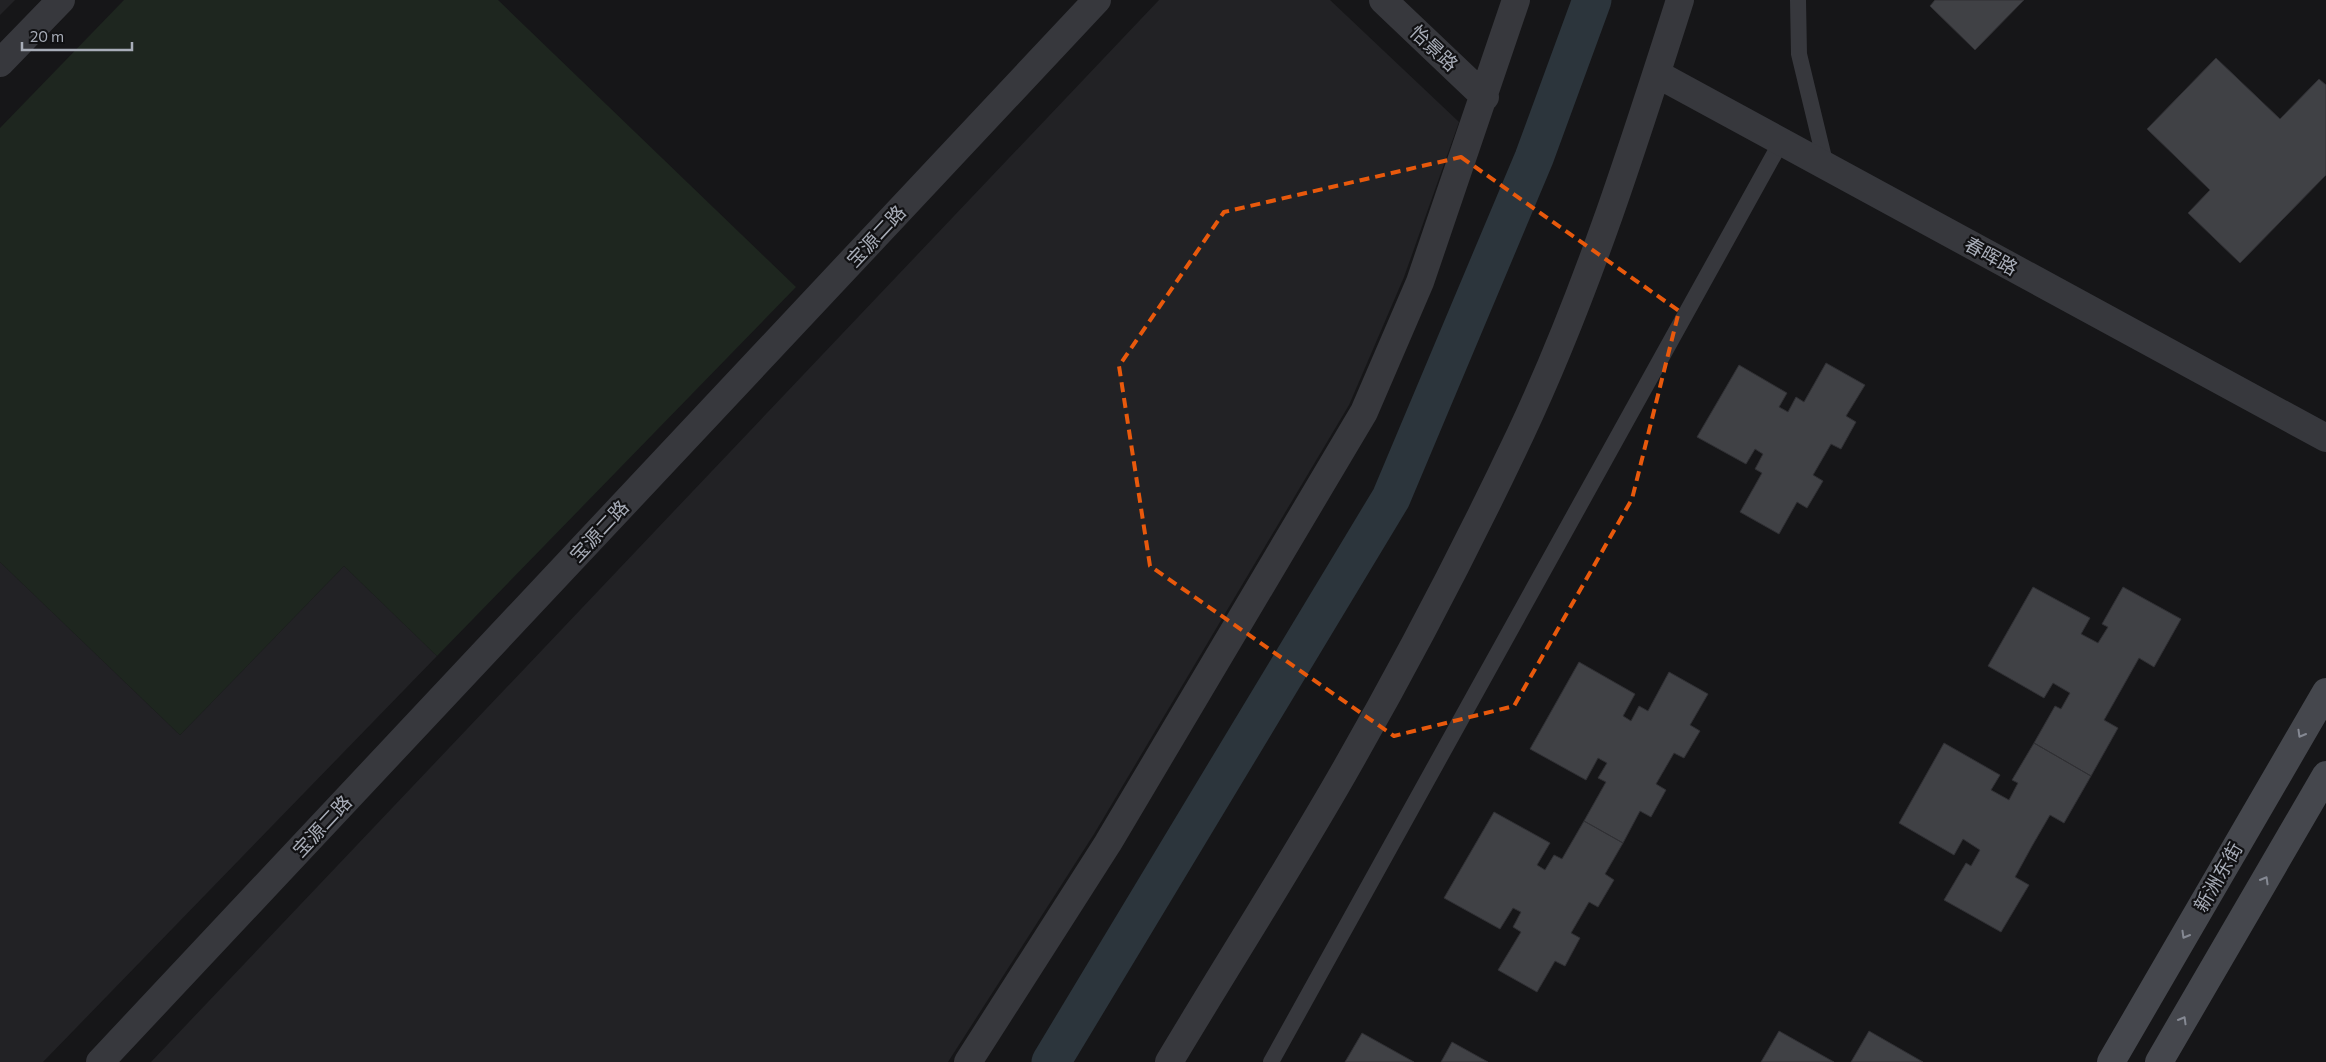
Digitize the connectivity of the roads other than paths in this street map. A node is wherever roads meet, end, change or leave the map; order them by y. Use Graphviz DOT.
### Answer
graph roads {
  1 [pos="61,0"];
  2 [pos="1097,0"];
  3 [pos="1383,0"];
  4 [pos="1516,0"];
  5 [pos="1680,0"];
  6 [pos="1798,0"];
  7 [pos="0,64"];
  8 [pos="1657,74"];
  9 [pos="1485,96"];
  10 [pos="1781,142"];
  11 [pos="1826,166"];
  12 [pos="2326,438"];
  13 [pos="2326,692"];
  14 [pos="2326,776"];
  15 [pos="100,1062"];
  16 [pos="968,1062"];
  17 [pos="1169,1062"];
  18 [pos="1272,1062"];
  19 [pos="2111,1062"];
  20 [pos="2159,1062"];
  1 -- 7 [label="street"];
  2 -- 15 [label="street, 宝源二路"];
  3 -- 9 [label="street, 怡景路"];
  4 -- 9 [label="street"];
  5 -- 8 [label="street"];
  6 -- 11 [label="lane"];
  8 -- 10 [label="street, 春晖路"];
  8 -- 17 [label="street"];
  9 -- 16 [label="street"];
  10 -- 11 [label="street, 春晖路"];
  10 -- 18 [label="lane"];
  11 -- 12 [label="street, 春晖路"];
  13 -- 19 [label="street, 新洲东街, one-way"];
  20 -- 14 [label="street, one-way"];
}
